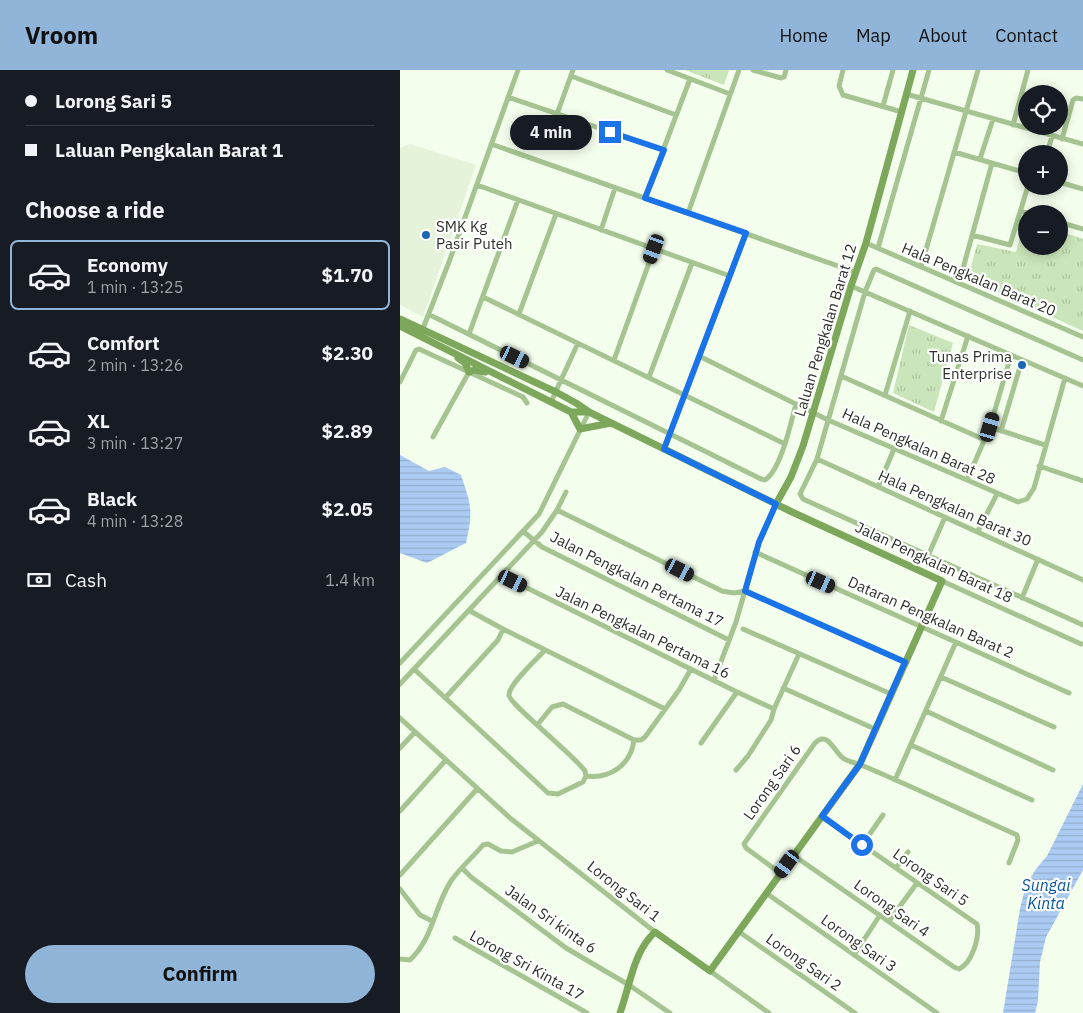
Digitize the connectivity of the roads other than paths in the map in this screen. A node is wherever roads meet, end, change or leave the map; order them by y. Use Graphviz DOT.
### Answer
graph roads {
  1 [pos="518,70"];
  2 [pos="573,70"];
  3 [pos="667,70"];
  4 [pos="739,70"];
  5 [pos="753,70"];
  6 [pos="786,70"];
  7 [pos="844,70"];
  8 [pos="893,70"];
  9 [pos="913,70"];
  10 [pos="929,70"];
  11 [pos="978,70"];
  12 [pos="1028,70"];
  13 [pos="571,76"];
  14 [pos="690,79"];
  15 [pos="730,94"];
  16 [pos="906,94"];
  17 [pos="508,97"];
  18 [pos="921,98"];
  19 [pos="1083,99"];
  20 [pos="883,106"];
  21 [pos="966,111"];
  22 [pos="902,112"];
  23 [pos="557,114"];
  24 [pos="676,115"];
  25 [pos="993,119"];
  26 [pos="1014,125"];
  27 [pos="1052,136"];
  28 [pos="1062,139"];
  29 [pos="491,144"];
  30 [pos="1083,144"];
  31 [pos="1050,145"];
  32 [pos="664,150"];
  33 [pos="954,152"];
  34 [pos="980,159"];
  35 [pos="992,163"];
  36 [pos="1018,171"];
  37 [pos="477,185"];
  38 [pos="1068,185"];
  39 [pos="615,188"];
  40 [pos="1083,189"];
  41 [pos="645,198"];
  42 [pos="518,200"];
  43 [pos="688,213"];
  44 [pos="556,214"];
  45 [pos="1018,220"];
  46 [pos="1068,225"];
  47 [pos="1083,229"];
  48 [pos="601,230"];
  49 [pos="746,233"];
  50 [pos="972,234"];
  51 [pos="866,243"];
  52 [pos="878,248"];
  53 [pos="654,249"];
  54 [pos="692,262"];
  55 [pos="921,267"];
  56 [pos="855,272"];
  57 [pos="730,276"];
  58 [pos="959,283"];
  59 [pos="851,286"];
  60 [pos="865,292"];
  61 [pos="482,297"];
  62 [pos="910,311"];
  63 [pos="430,314"];
  64 [pos="519,314"];
  65 [pos="400,319"];
  66 [pos="400,326"];
  67 [pos="421,332"];
  68 [pos="469,334"];
  69 [pos="968,336"];
  70 [pos="1083,337"];
  71 [pos="578,343"];
  72 [pos="460,346"];
  73 [pos="450,351"];
  74 [pos="1011,355"];
  75 [pos="699,356"];
  76 [pos="614,360"];
  77 [pos="1022,360"];
  78 [pos="1083,360"];
  79 [pos="474,363"];
  80 [pos="496,364"];
  81 [pos="469,372"];
  82 [pos="498,375"];
  83 [pos="841,376"];
  84 [pos="649,377"];
  85 [pos="1065,378"];
  86 [pos="562,380"];
  87 [pos="400,382"];
  88 [pos="1083,386"];
  89 [pos="556,392"];
  90 [pos="684,394"];
  91 [pos="885,395"];
  92 [pos="551,402"];
  93 [pos="527,403"];
  94 [pos="796,404"];
  95 [pos="571,412"];
  96 [pos="589,412"];
  97 [pos="813,412"];
  98 [pos="828,420"];
  99 [pos="941,421"];
  100 [pos="611,423"];
  101 [pos="990,427"];
  102 [pos="580,429"];
  103 [pos="1002,431"];
  104 [pos="670,433"];
  105 [pos="433,437"];
  106 [pos="984,440"];
  107 [pos="785,444"];
  108 [pos="1045,445"];
  109 [pos="664,449"];
  110 [pos="894,449"];
  111 [pos="816,459"];
  112 [pos="1040,466"];
  113 [pos="967,480"];
  114 [pos="1083,481"];
  115 [pos="878,487"];
  116 [pos="566,492"];
  117 [pos="997,494"];
  118 [pos="776,504"];
  119 [pos="557,510"];
  120 [pos="945,517"];
  121 [pos="978,531"];
  122 [pos="524,532"];
  123 [pos="534,540"];
  124 [pos="755,552"];
  125 [pos="928,556"];
  126 [pos="1038,560"];
  127 [pos="504,574"];
  128 [pos="1083,580"];
  129 [pos="942,581"];
  130 [pos="745,591"];
  131 [pos="1022,598"];
  132 [pos="470,611"];
  133 [pos="1083,625"];
  134 [pos="920,627"];
  135 [pos="502,629"];
  136 [pos="743,629"];
  137 [pos="729,640"];
  138 [pos="956,642"];
  139 [pos="1081,644"];
  140 [pos="545,650"];
  141 [pos="799,654"];
  142 [pos="905,662"];
  143 [pos="400,663"];
  144 [pos="414,669"];
  145 [pos="691,669"];
  146 [pos="941,678"];
  147 [pos="714,680"];
  148 [pos="400,684"];
  149 [pos="783,688"];
  150 [pos="737,692"];
  151 [pos="1069,693"];
  152 [pos="891,694"];
  153 [pos="445,698"];
  154 [pos="774,708"];
  155 [pos="665,709"];
  156 [pos="926,712"];
  157 [pos="400,718"];
  158 [pos="538,724"];
  159 [pos="1054,727"];
  160 [pos="875,729"];
  161 [pos="415,732"];
  162 [pos="634,740"];
  163 [pos="701,744"];
  164 [pos="911,745"];
  165 [pos="400,748"];
  166 [pos="446,760"];
  167 [pos="860,764"];
  168 [pos="736,770"];
  169 [pos="1053,770"];
  170 [pos="586,776"];
  171 [pos="895,780"];
  172 [pos="477,789"];
  173 [pos="1032,800"];
  174 [pos="400,811"];
  175 [pos="883,815"];
  176 [pos="822,816"];
  177 [pos="538,841"];
  178 [pos="862,845"];
  179 [pos="908,852"];
  180 [pos="793,855"];
  181 [pos="1009,863"];
  182 [pos="462,868"];
  183 [pos="896,868"];
  184 [pos="780,873"];
  185 [pos="400,875"];
  186 [pos="917,883"];
  187 [pos="400,889"];
  188 [pos="766,893"];
  189 [pos="880,915"];
  190 [pos="432,921"];
  191 [pos="888,921"];
  192 [pos="738,931"];
  193 [pos="655,932"];
  194 [pos="455,938"];
  195 [pos="972,953"];
  196 [pos="854,955"];
  197 [pos="400,959"];
  198 [pos="710,971"];
  199 [pos="629,985"];
  200 [pos="846,1011"];
  201 [pos="587,1013"];
  202 [pos="620,1013"];
  203 [pos="670,1013"];
  204 [pos="769,1013"];
  205 [pos="855,1013"];
  206 [pos="937,1013"];
  1 -- 17 [label="street"];
  2 -- 13 [label="street"];
  3 -- 14 [label="street"];
  4 -- 15 [label="street"];
  5 -- 6 [label="street"];
  7 -- 20 [label="street"];
  8 -- 20 [label="street"];
  9 -- 16 [label="street, Laluan Pengkalan Barat 12"];
  10 -- 18 [label="street"];
  11 -- 21 [label="street"];
  12 -- 26 [label="street"];
  13 -- 23 [label="street"];
  13 -- 24 [label="street"];
  14 -- 15 [label="street"];
  14 -- 24 [label="street"];
  15 -- 43 [label="street"];
  16 -- 18 [label="street"];
  16 -- 22 [label="street, Laluan Pengkalan Barat 12"];
  17 -- 23 [label="street"];
  17 -- 29 [label="street"];
  18 -- 21 [label="street"];
  18 -- 52 [label="street"];
  19 -- 28 [label="street"];
  20 -- 22 [label="street"];
  21 -- 25 [label="street"];
  21 -- 33 [label="street"];
  22 -- 51 [label="street, Laluan Pengkalan Barat 12"];
  23 -- 32 [label="street"];
  24 -- 32 [label="street"];
  25 -- 26 [label="street"];
  25 -- 34 [label="street"];
  26 -- 27 [label="street"];
  27 -- 28 [label="street"];
  27 -- 31 [label="street"];
  28 -- 30 [label="street"];
  29 -- 37 [label="street"];
  29 -- 39 [label="street"];
  32 -- 41 [label="street"];
  33 -- 34 [label="street"];
  33 -- 55 [label="street"];
  34 -- 35 [label="street"];
  35 -- 36 [label="street"];
  35 -- 50 [label="street"];
  37 -- 42 [label="street"];
  37 -- 63 [label="street"];
  38 -- 40 [label="street"];
  39 -- 41 [label="street"];
  39 -- 48 [label="street"];
  41 -- 43 [label="street"];
  42 -- 44 [label="street"];
  42 -- 61 [label="street"];
  43 -- 49 [label="street"];
  44 -- 48 [label="street"];
  44 -- 64 [label="street"];
  45 -- 50 [label="street"];
  46 -- 47 [label="street"];
  48 -- 53 [label="street"];
  49 -- 56 [label="street"];
  49 -- 57 [label="street"];
  50 -- 58 [label="street"];
  51 -- 52 [label="street, Hala Pengkalan Barat 20"];
  51 -- 56 [label="street, Laluan Pengkalan Barat 12"];
  52 -- 55 [label="street, Hala Pengkalan Barat 20"];
  53 -- 54 [label="street"];
  53 -- 76 [label="street"];
  54 -- 57 [label="street"];
  54 -- 84 [label="street"];
  55 -- 58 [label="street, Hala Pengkalan Barat 20"];
  56 -- 59 [label="street, Laluan Pengkalan Barat 12"];
  57 -- 75 [label="street"];
  58 -- 70 [label="street, Hala Pengkalan Barat 20"];
  59 -- 60 [label="street"];
  59 -- 97 [label="street, Laluan Pengkalan Barat 12"];
  60 -- 62 [label="street"];
  60 -- 78 [label="street"];
  60 -- 83 [label="street"];
  61 -- 64 [label="street"];
  61 -- 68 [label="street"];
  62 -- 69 [label="street"];
  62 -- 91 [label="street"];
  63 -- 67 [label="street"];
  63 -- 68 [label="street"];
  64 -- 71 [label="street"];
  65 -- 67 [label="street"];
  66 -- 67 [label="street"];
  67 -- 72 [label="street"];
  67 -- 73 [label="street"];
  68 -- 86 [label="street"];
  69 -- 74 [label="street"];
  69 -- 99 [label="street"];
  71 -- 76 [label="street"];
  71 -- 86 [label="street"];
  72 -- 79 [label="street"];
  72 -- 80 [label="street"];
  73 -- 79 [label="street"];
  73 -- 81 [label="street"];
  74 -- 77 [label="street"];
  74 -- 101 [label="street"];
  75 -- 90 [label="street"];
  75 -- 94 [label="street, Hala Pengkalan Barat 28"];
  76 -- 84 [label="street"];
  77 -- 85 [label="street"];
  77 -- 103 [label="street"];
  79 -- 80 [label="street"];
  79 -- 81 [label="street"];
  79 -- 82 [label="street"];
  80 -- 89 [label="street"];
  81 -- 82 [label="street"];
  81 -- 87 [label="street"];
  81 -- 93 [label="street"];
  81 -- 105 [label="street"];
  82 -- 92 [label="street"];
  83 -- 91 [label="street"];
  83 -- 98 [label="street"];
  84 -- 90 [label="street"];
  85 -- 88 [label="street"];
  85 -- 108 [label="street"];
  86 -- 89 [label="street"];
  86 -- 104 [label="street"];
  89 -- 92 [label="street"];
  89 -- 96 [label="street"];
  90 -- 104 [label="street"];
  90 -- 107 [label="street"];
  91 -- 99 [label="street"];
  92 -- 95 [label="street"];
  94 -- 97 [label="street, Hala Pengkalan Barat 28"];
  94 -- 107 [label="street"];
  95 -- 96 [label="street"];
  95 -- 102 [label="street"];
  96 -- 100 [label="street, Jalan Pengkalan Barat 18"];
  96 -- 102 [label="street"];
  97 -- 98 [label="street, Hala Pengkalan Barat 28"];
  97 -- 118 [label="street, Laluan Pengkalan Barat 12"];
  98 -- 110 [label="street, Hala Pengkalan Barat 28"];
  98 -- 111 [label="street"];
  99 -- 106 [label="street"];
  100 -- 102 [label="street"];
  100 -- 109 [label="street, Jalan Pengkalan Barat 18"];
  101 -- 103 [label="street"];
  101 -- 106 [label="street"];
  102 -- 122 [label="street"];
  103 -- 108 [label="street"];
  104 -- 107 [label="street"];
  104 -- 109 [label="street"];
  106 -- 113 [label="street"];
  108 -- 112 [label="street"];
  109 -- 118 [label="street, Jalan Pengkalan Barat 18"];
  110 -- 113 [label="street, Hala Pengkalan Barat 28"];
  110 -- 115 [label="street"];
  111 -- 115 [label="street, Hala Pengkalan Barat 30"];
  111 -- 125 [label="street"];
  112 -- 114 [label="street"];
  112 -- 117 [label="street, Hala Pengkalan Barat 28"];
  113 -- 117 [label="street, Hala Pengkalan Barat 28"];
  115 -- 120 [label="street, Hala Pengkalan Barat 30"];
  116 -- 119 [label="street"];
  117 -- 121 [label="street"];
  118 -- 124 [label="street, Laluan Pengkalan Barat 12"];
  118 -- 129 [label="street, Jalan Pengkalan Barat 18"];
  119 -- 123 [label="street"];
  119 -- 130 [label="street"];
  120 -- 121 [label="street, Hala Pengkalan Barat 30"];
  120 -- 125 [label="street"];
  121 -- 126 [label="street, Hala Pengkalan Barat 30"];
  122 -- 123 [label="street, Jalan Pengkalan Pertama 17"];
  122 -- 143 [label="street"];
  123 -- 127 [label="street"];
  123 -- 137 [label="street, Jalan Pengkalan Pertama 17"];
  124 -- 130 [label="street, Laluan Pengkalan Barat 12"];
  124 -- 134 [label="street, Dataran Pengkalan Barat 2"];
  125 -- 131 [label="street"];
  126 -- 128 [label="street, Hala Pengkalan Barat 30"];
  126 -- 131 [label="street"];
  127 -- 132 [label="street"];
  127 -- 145 [label="street, Jalan Pengkalan Pertama 16"];
  129 -- 134 [label="street"];
  129 -- 139 [label="street, Jalan Pengkalan Barat 18"];
  130 -- 137 [label="street, Laluan Pengkalan Barat 12"];
  130 -- 142 [label="street"];
  131 -- 133 [label="street"];
  132 -- 135 [label="street"];
  132 -- 144 [label="street"];
  134 -- 138 [label="street, Dataran Pengkalan Barat 2"];
  134 -- 142 [label="street"];
  135 -- 140 [label="street"];
  135 -- 153 [label="street"];
  136 -- 141 [label="street"];
  137 -- 147 [label="street, Laluan Pengkalan Barat 12"];
  138 -- 146 [label="street"];
  138 -- 151 [label="street, Dataran Pengkalan Barat 2"];
  140 -- 155 [label="street"];
  140 -- 158 [label="street"];
  141 -- 149 [label="street"];
  141 -- 152 [label="street"];
  142 -- 152 [label="street"];
  144 -- 148 [label="street"];
  144 -- 153 [label="street"];
  145 -- 147 [label="street, Jalan Pengkalan Pertama 16"];
  145 -- 155 [label="street"];
  146 -- 156 [label="street"];
  146 -- 159 [label="street"];
  147 -- 150 [label="street, Jalan Pengkalan Pertama 16"];
  149 -- 154 [label="street"];
  149 -- 160 [label="street"];
  150 -- 154 [label="street, Jalan Pengkalan Pertama 16"];
  150 -- 163 [label="street"];
  152 -- 160 [label="street"];
  153 -- 170 [label="street"];
  154 -- 168 [label="street"];
  155 -- 162 [label="street"];
  156 -- 164 [label="street"];
  156 -- 169 [label="street"];
  157 -- 161 [label="street, Lorong Sari 1"];
  158 -- 162 [label="street"];
  158 -- 170 [label="street"];
  160 -- 167 [label="street"];
  161 -- 165 [label="street"];
  161 -- 166 [label="street, Lorong Sari 1"];
  162 -- 170 [label="street"];
  164 -- 171 [label="street"];
  164 -- 173 [label="street"];
  166 -- 172 [label="street, Lorong Sari 1"];
  166 -- 174 [label="street"];
  167 -- 171 [label="street"];
  167 -- 176 [label="street"];
  167 -- 184 [label="street, Lorong Sari 6"];
  171 -- 181 [label="street"];
  172 -- 177 [label="street, Lorong Sari 1"];
  172 -- 185 [label="street"];
  175 -- 178 [label="street"];
  176 -- 178 [label="street, Lorong Sari 5"];
  176 -- 180 [label="street"];
  177 -- 182 [label="street"];
  177 -- 193 [label="street, Lorong Sari 1"];
  178 -- 183 [label="street, Lorong Sari 5"];
  179 -- 183 [label="street"];
  180 -- 184 [label="street"];
  180 -- 189 [label="street, Lorong Sari 4"];
  182 -- 190 [label="street"];
  182 -- 199 [label="street, Jalan Sri kinta 6"];
  183 -- 186 [label="street, Lorong Sari 5"];
  184 -- 188 [label="street"];
  186 -- 191 [label="street"];
  186 -- 195 [label="street, Lorong Sari 5"];
  187 -- 190 [label="street"];
  188 -- 192 [label="street"];
  188 -- 196 [label="street, Lorong Sari 3"];
  189 -- 191 [label="street, Lorong Sari 4"];
  189 -- 196 [label="street"];
  190 -- 197 [label="street"];
  191 -- 195 [label="street, Lorong Sari 4"];
  192 -- 198 [label="street"];
  192 -- 200 [label="street, Lorong Sari 2"];
  193 -- 198 [label="street, Lorong Sari 1"];
  193 -- 199 [label="street"];
  194 -- 201 [label="street, Lorong Sri Kinta 17"];
  196 -- 206 [label="street, Lorong Sari 3"];
  198 -- 204 [label="street, Lorong Sari 1"];
  199 -- 202 [label="street"];
  199 -- 203 [label="street"];
  200 -- 205 [label="street, Lorong Sari 2"];
}
